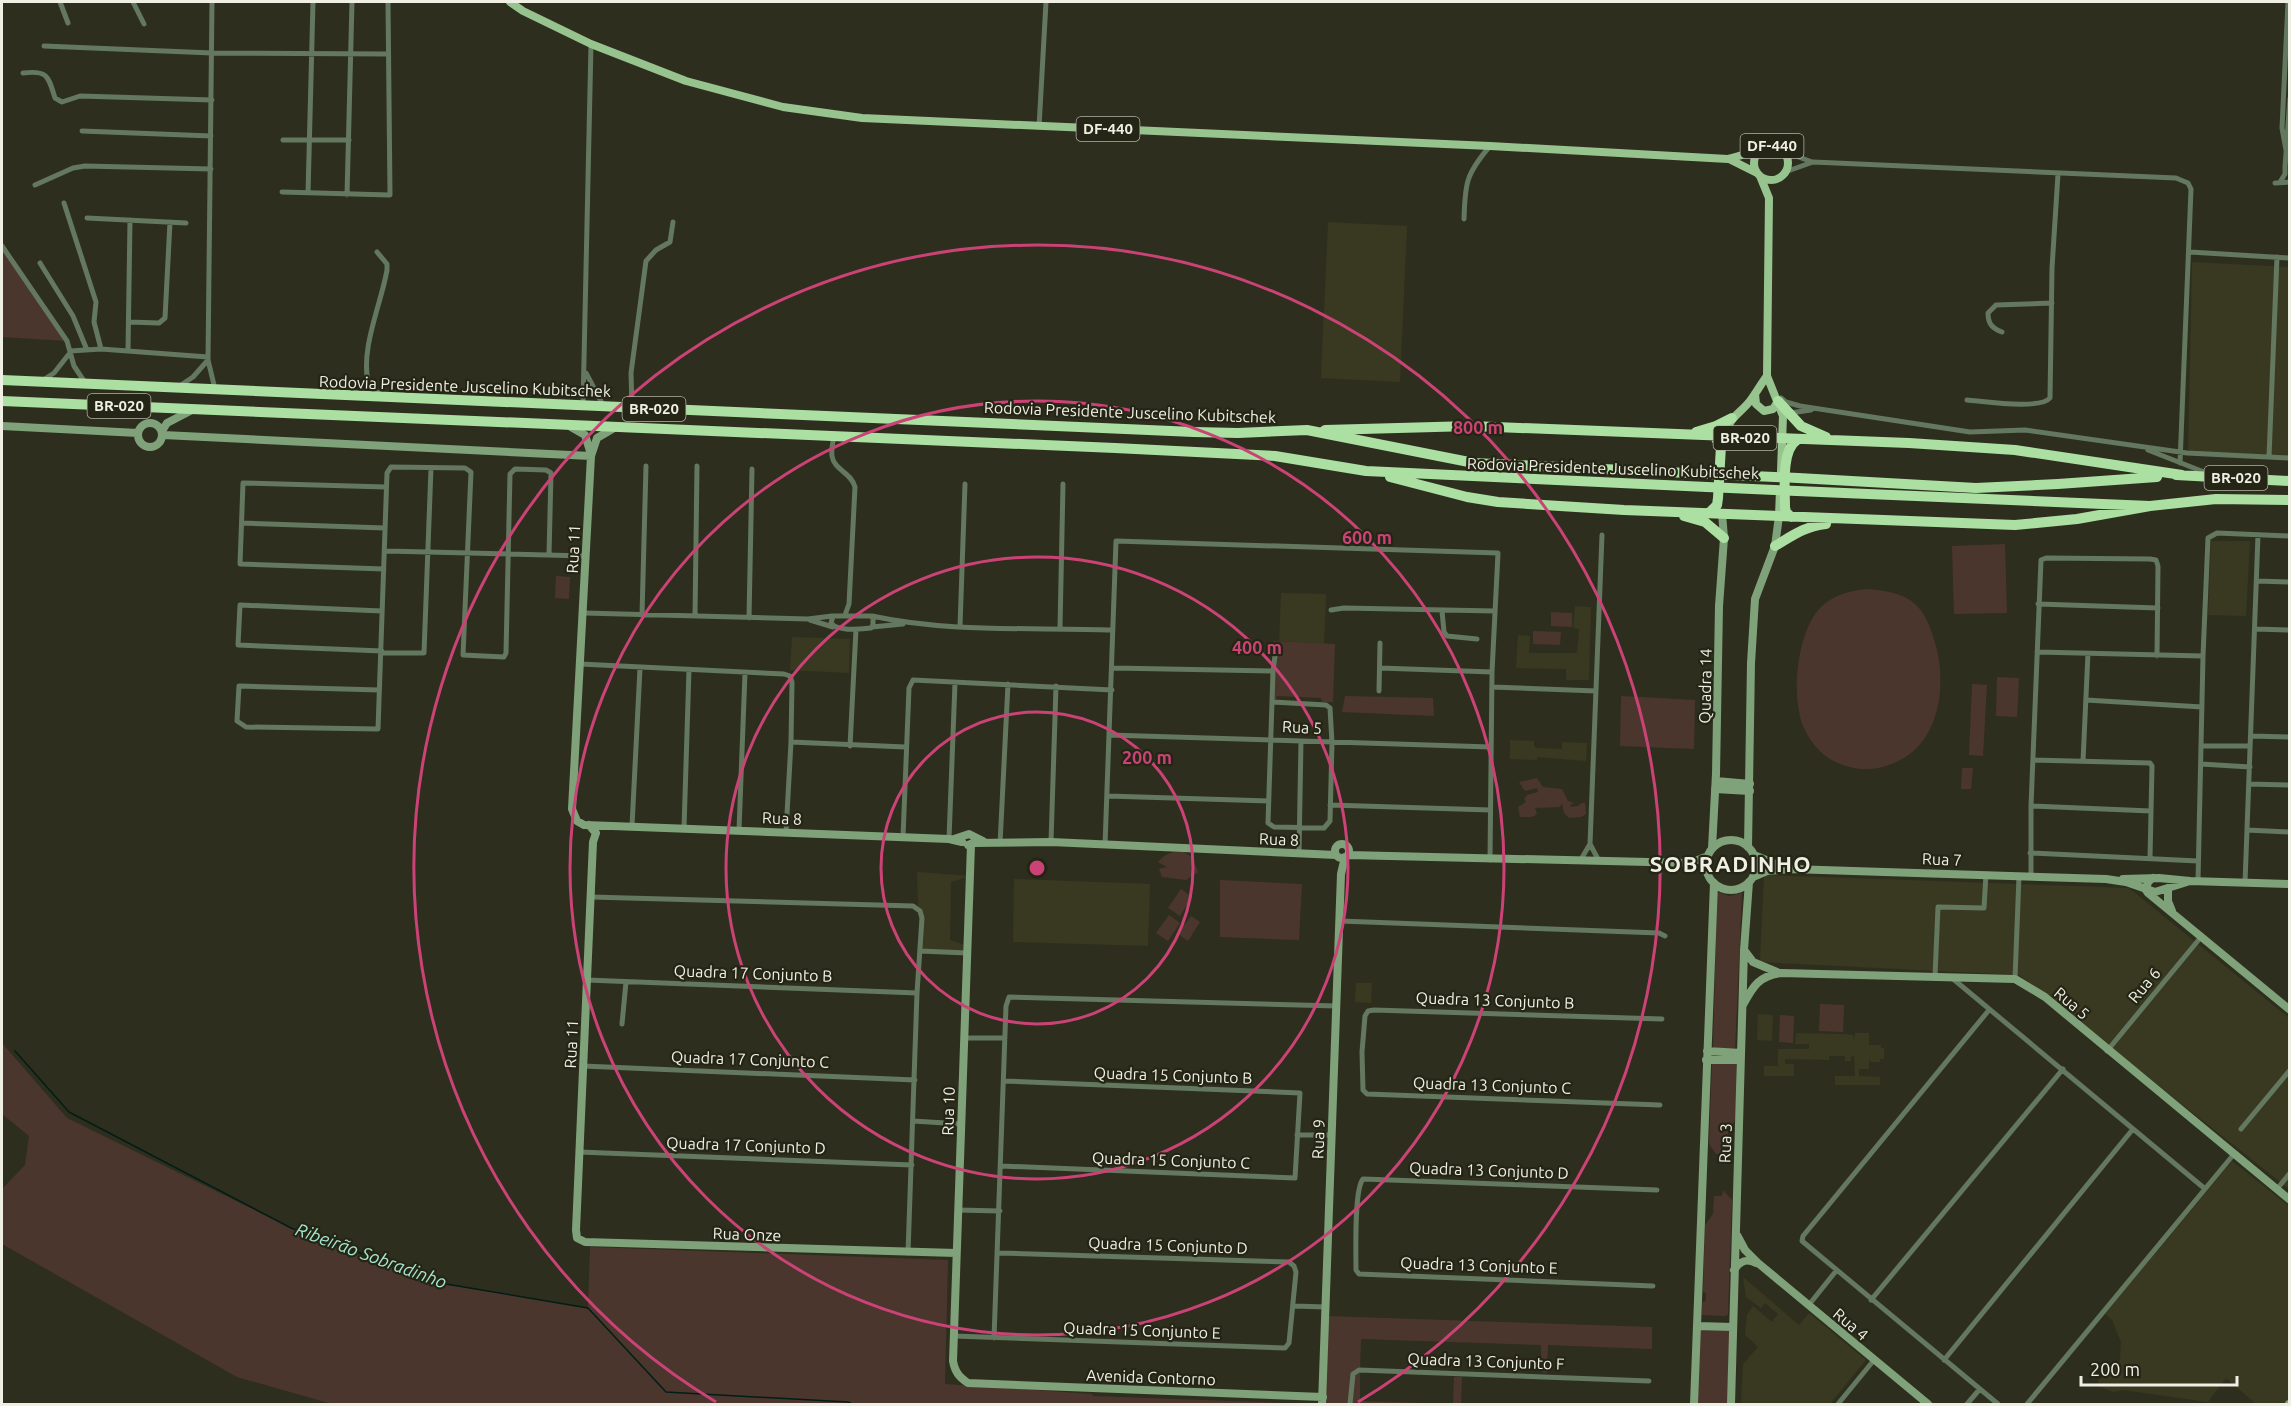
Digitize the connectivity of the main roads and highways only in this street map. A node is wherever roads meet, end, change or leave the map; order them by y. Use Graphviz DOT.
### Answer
graph roads {
  1 [pos="510,2"];
  2 [pos="1760,150"];
  3 [pos="1728,159"];
  4 [pos="1759,175"];
  5 [pos="1782,175"];
  6 [pos="1769,198"];
  7 [pos="1767,376"];
  8 [pos="2,380"];
  9 [pos="1755,393"];
  10 [pos="2,401"];
  11 [pos="1779,401"];
  12 [pos="133,407"];
  13 [pos="193,410"];
  14 [pos="1785,415"];
  15 [pos="830,416"];
  16 [pos="866,418"];
  17 [pos="1732,418"];
  18 [pos="145,424"];
  19 [pos="566,425"];
  20 [pos="2,426"];
  21 [pos="615,428"];
  22 [pos="1307,430"];
  23 [pos="138,433"];
  24 [pos="162,433"];
  25 [pos="818,434"];
  26 [pos="1682,435"];
  27 [pos="863,438"];
  28 [pos="1724,439"];
  29 [pos="1782,439"];
  30 [pos="1797,440"];
  31 [pos="1847,442"];
  32 [pos="591,456"];
  33 [pos="1366,471"];
  34 [pos="2182,475"];
  35 [pos="2289,481"];
  36 [pos="2289,500"];
  37 [pos="2150,506"];
  38 [pos="1624,510"];
  39 [pos="1709,513"];
  40 [pos="1722,513"];
  41 [pos="1779,516"];
  42 [pos="1791,517"];
  43 [pos="1875,521"];
  44 [pos="1724,538"];
  45 [pos="1775,546"];
  46 [pos="1715,785"];
  47 [pos="1750,788"];
  48 [pos="589,825"];
  49 [pos="612,826"];
  50 [pos="968,841"];
  51 [pos="593,842"];
  52 [pos="1748,847"];
  53 [pos="1710,852"];
  54 [pos="1342,853"];
  55 [pos="1754,855"];
  56 [pos="1690,863"];
  57 [pos="1790,869"];
  58 [pos="1708,875"];
  59 [pos="2156,878"];
  60 [pos="1751,879"];
  61 [pos="2106,879"];
  62 [pos="2194,881"];
  63 [pos="1714,883"];
  64 [pos="2289,884"];
  65 [pos="2168,888"];
  66 [pos="2146,890"];
  67 [pos="2172,913"];
  68 [pos="1744,950"];
  69 [pos="1781,973"];
  70 [pos="1743,1005"];
  71 [pos="2289,1010"];
  72 [pos="1707,1051"];
  73 [pos="1741,1057"];
  74 [pos="1707,1060"];
  75 [pos="2289,1200"];
  76 [pos="1736,1233"];
  77 [pos="585,1242"];
  78 [pos="956,1253"];
  79 [pos="1758,1263"];
  80 [pos="1734,1270"];
  81 [pos="1697,1326"];
  82 [pos="1733,1327"];
  83 [pos="979,1383"];
  84 [pos="1322,1401"];
  85 [pos="1694,1404"];
  86 [pos="1731,1404"];
  87 [pos="1928,1404"];
  1 -- 3 [label="main road, DF-440"];
  2 -- 3 [label="main road, DF-440"];
  2 -- 4 [label="main road, DF-440"];
  2 -- 5 [label="main road, DF-440"];
  3 -- 4 [label="main road, DF-440"];
  4 -- 5 [label="main road, DF-440"];
  4 -- 6 [label="main road"];
  5 -- 6 [label="main road"];
  6 -- 7 [label="main road"];
  7 -- 9 [label="main road"];
  7 -- 11 [label="main road"];
  8 -- 15 [label="highway, Rodovia Presidente Juscelino Kubitschek / BR-020"];
  9 -- 11 [label="main road"];
  9 -- 17 [label="main road"];
  10 -- 12 [label="highway, Rodovia Presidente Juscelino Kubitschek / BR-020"];
  11 -- 14 [label="highway"];
  12 -- 13 [label="highway, Rodovia Presidente Juscelino Kubitschek / BR-020"];
  12 -- 18 [label="main road"];
  13 -- 19 [label="highway, Rodovia Presidente Juscelino Kubitschek / BR-020"];
  13 -- 24 [label="main road"];
  14 -- 29 [label="main road"];
  14 -- 31 [label="highway"];
  15 -- 16 [label="highway, Rodovia Presidente Juscelino Kubitschek / BR-020"];
  15 -- 25 [label="highway"];
  16 -- 22 [label="highway, Rodovia Presidente Juscelino Kubitschek / BR-020"];
  16 -- 27 [label="highway"];
  17 -- 26 [label="highway"];
  17 -- 28 [label="main road"];
  18 -- 23 [label="main road"];
  18 -- 24 [label="main road"];
  19 -- 21 [label="highway, Rodovia Presidente Juscelino Kubitschek / BR-020"];
  19 -- 32 [label="main road"];
  20 -- 23 [label="main road"];
  21 -- 25 [label="highway, Rodovia Presidente Juscelino Kubitschek / BR-020"];
  21 -- 32 [label="main road"];
  22 -- 26 [label="highway, BR-020"];
  22 -- 34 [label="highway, Rodovia Presidente Juscelino Kubitschek / BR-020, bridge"];
  23 -- 24 [label="main road"];
  24 -- 32 [label="main road"];
  25 -- 27 [label="highway, Rodovia Presidente Juscelino Kubitschek / BR-020"];
  26 -- 28 [label="highway, BR-020"];
  27 -- 33 [label="highway, Rodovia Presidente Juscelino Kubitschek / BR-020"];
  28 -- 29 [label="highway, BR-020"];
  28 -- 39 [label="highway"];
  28 -- 40 [label="main road"];
  29 -- 30 [label="highway, BR-020"];
  29 -- 41 [label="main road"];
  30 -- 31 [label="highway, BR-020"];
  30 -- 42 [label="highway"];
  31 -- 34 [label="highway, BR-020"];
  32 -- 48 [label="main road, Rua 11"];
  33 -- 37 [label="highway, Rodovia Presidente Juscelino Kubitschek / BR-020, bridge"];
  33 -- 38 [label="highway, BR-020"];
  34 -- 35 [label="highway, Rodovia Presidente Juscelino Kubitschek / BR-020"];
  36 -- 37 [label="highway, Rodovia Presidente Juscelino Kubitschek / BR-020"];
  37 -- 43 [label="highway, BR-020"];
  38 -- 39 [label="highway, BR-020"];
  38 -- 44 [label="highway"];
  39 -- 40 [label="highway, BR-020"];
  40 -- 41 [label="highway, BR-020"];
  40 -- 44 [label="main road, Quadra 14"];
  41 -- 42 [label="highway, BR-020"];
  41 -- 45 [label="main road"];
  42 -- 43 [label="highway, BR-020"];
  43 -- 45 [label="highway"];
  44 -- 46 [label="main road, Quadra 14"];
  45 -- 47 [label="main road"];
  46 -- 47 [label="main road"];
  46 -- 53 [label="main road, Quadra 14"];
  47 -- 52 [label="main road"];
  48 -- 49 [label="main road"];
  48 -- 51 [label="main road, Rua 11"];
  49 -- 50 [label="main road, Rua 8"];
  49 -- 51 [label="main road"];
  50 -- 54 [label="main road, Rua 8"];
  50 -- 78 [label="main road, Rua 10"];
  51 -- 77 [label="main road, Rua 11"];
  52 -- 53 [label="main road"];
  52 -- 55 [label="main road"];
  53 -- 56 [label="main road"];
  53 -- 58 [label="main road"];
  54 -- 56 [label="main road"];
  54 -- 84 [label="main road, Rua 9"];
  55 -- 57 [label="main road"];
  55 -- 60 [label="main road"];
  56 -- 58 [label="main road"];
  57 -- 60 [label="main road, Rua 7"];
  57 -- 61 [label="main road, Rua 7"];
  58 -- 63 [label="main road"];
  59 -- 61 [label="main road, Rua 7"];
  59 -- 62 [label="main road, Rua 7"];
  59 -- 65 [label="main road"];
  59 -- 66 [label="main road"];
  60 -- 63 [label="main road"];
  60 -- 68 [label="main road, Rua 3"];
  61 -- 66 [label="main road, Rua 7"];
  62 -- 64 [label="main road, Rua 7"];
  62 -- 65 [label="main road, Rua 7"];
  63 -- 72 [label="main road, Rua 3"];
  65 -- 66 [label="main road, Rua 7"];
  65 -- 67 [label="main road"];
  66 -- 67 [label="main road"];
  67 -- 71 [label="main road"];
  68 -- 69 [label="main road"];
  68 -- 70 [label="main road, Rua 3"];
  69 -- 70 [label="main road"];
  69 -- 75 [label="main road, Rua 5"];
  70 -- 73 [label="main road, Rua 3"];
  72 -- 73 [label="main road"];
  72 -- 74 [label="main road, Rua 3"];
  73 -- 74 [label="main road"];
  73 -- 76 [label="main road, Rua 3"];
  74 -- 81 [label="main road, Rua 3"];
  76 -- 79 [label="main road, Rua 4"];
  76 -- 80 [label="main road, Rua 3"];
  77 -- 78 [label="main road, Rua Onze"];
  78 -- 83 [label="main road, Rua 10"];
  79 -- 80 [label="main road"];
  79 -- 87 [label="main road, Rua 4"];
  80 -- 82 [label="main road, Rua 3"];
  81 -- 82 [label="main road"];
  81 -- 85 [label="main road, Rua 3"];
  82 -- 86 [label="main road, Rua 3"];
  83 -- 84 [label="main road, Avenida Contorno"];
}
